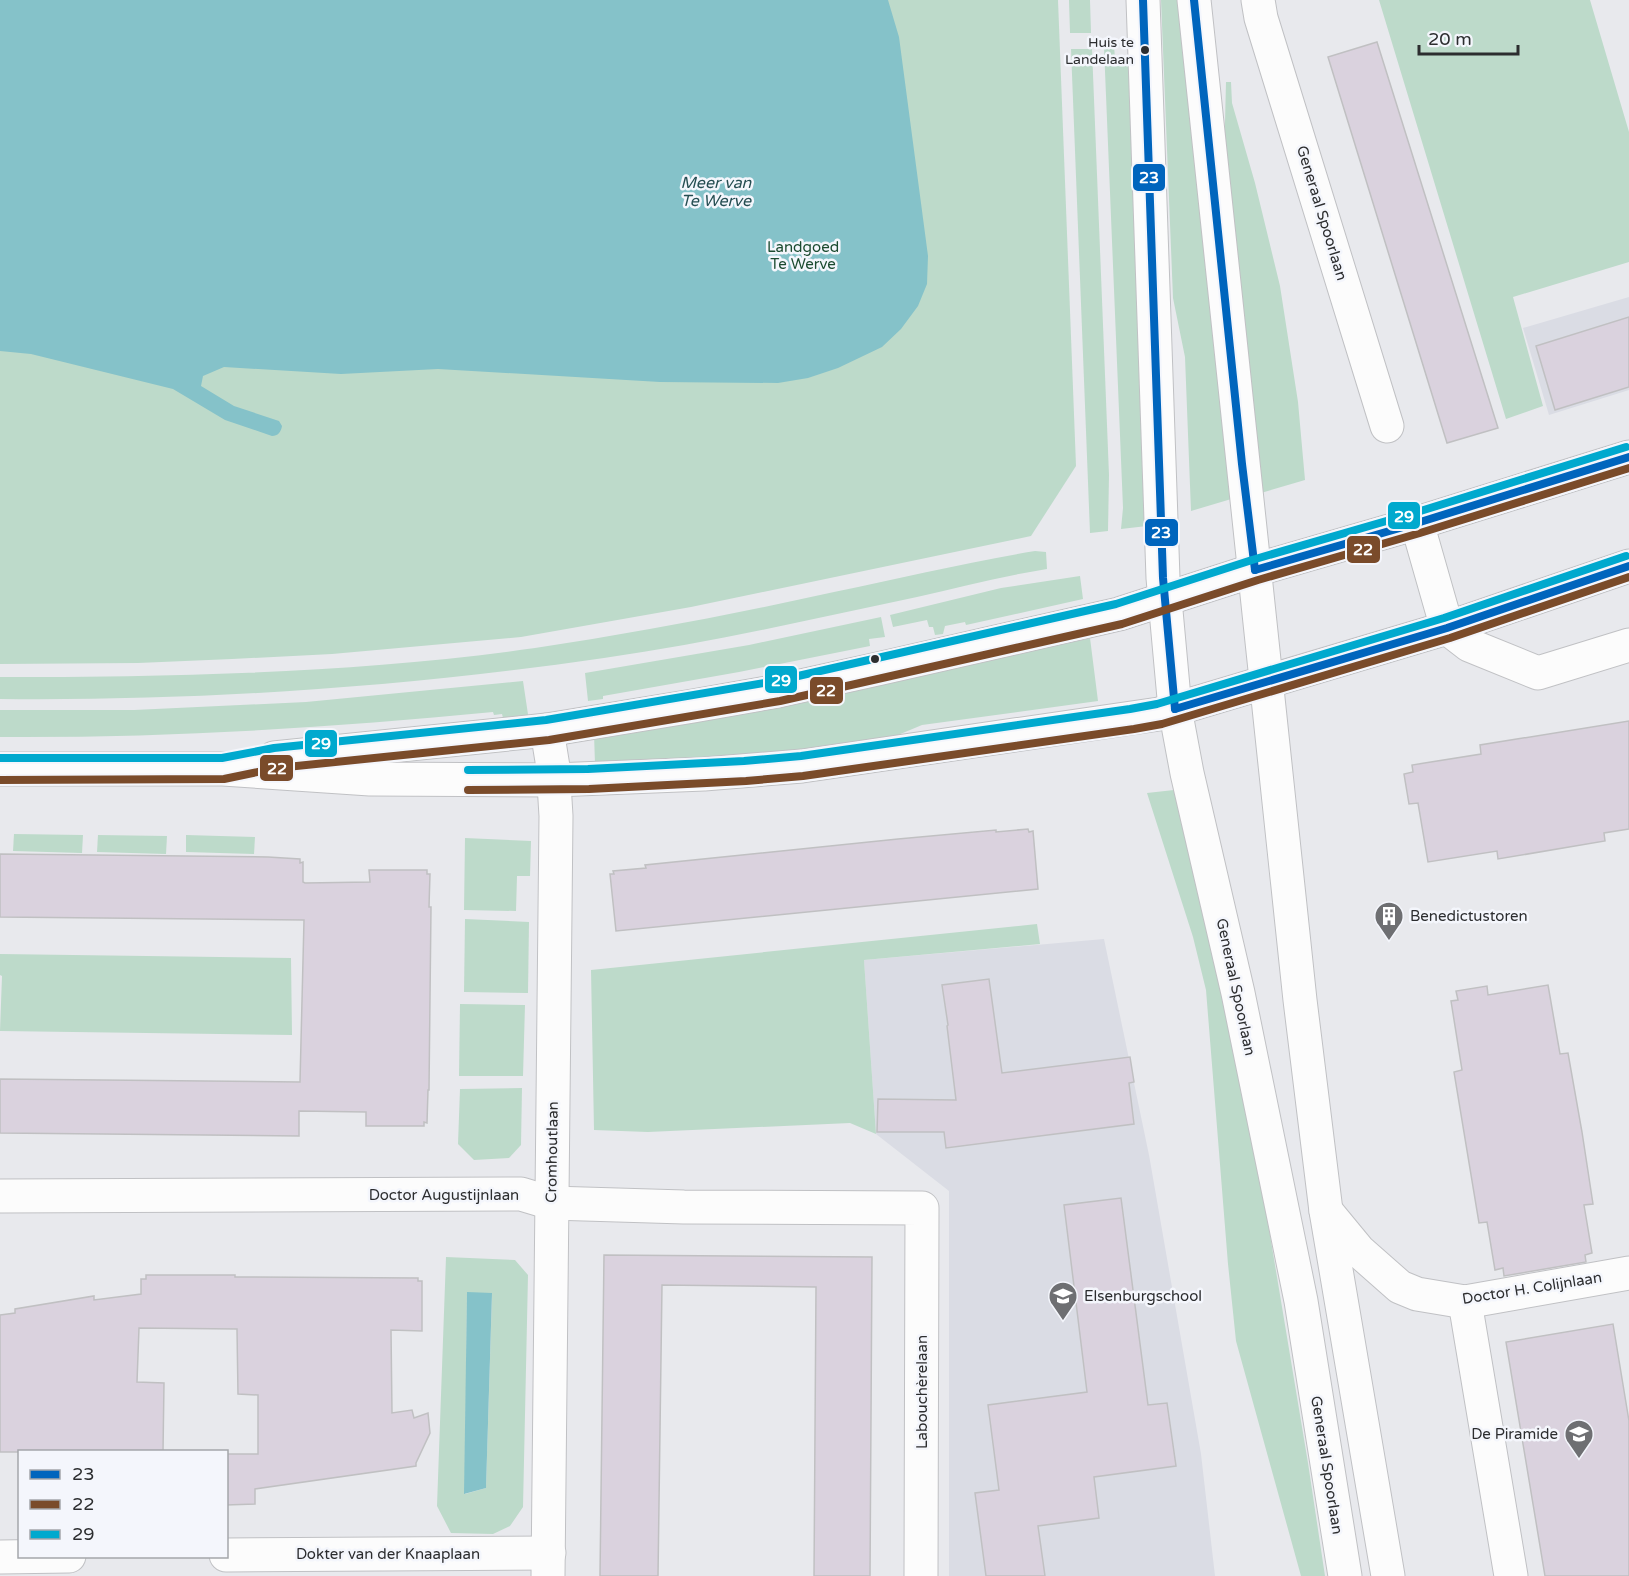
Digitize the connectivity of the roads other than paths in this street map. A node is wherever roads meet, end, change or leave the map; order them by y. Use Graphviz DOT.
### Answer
graph roads {
  1 [pos="1143,0"];
  2 [pos="1194,0"];
  3 [pos="1258,0"];
  4 [pos="1387,426"];
  5 [pos="1629,457"];
  6 [pos="1416,523"];
  7 [pos="1629,566"];
  8 [pos="1255,570"];
  9 [pos="1164,601"];
  10 [pos="1447,628"];
  11 [pos="1629,645"];
  12 [pos="1267,682"];
  13 [pos="1175,709"];
  14 [pos="547,730"];
  15 [pos="0,769"];
  16 [pos="223,769"];
  17 [pos="554,780"];
  18 [pos="0,1196"];
  19 [pos="551,1203"];
  20 [pos="922,1208"];
  21 [pos="1326,1211"];
  22 [pos="1629,1272"];
  23 [pos="1465,1302"];
  24 [pos="228,1555"];
  25 [pos="0,1557"];
  26 [pos="18,1557"];
  27 [pos="549,1564"];
  28 [pos="921,1576"];
  29 [pos="1345,1576"];
  30 [pos="1388,1576"];
  31 [pos="1511,1576"];
  1 -- 9 [label="street, Generaal Spoorlaan"];
  2 -- 8 [label="street"];
  3 -- 4 [label="street, Generaal Spoorlaan"];
  5 -- 6 [label="street"];
  6 -- 8 [label="street"];
  6 -- 10 [label="street"];
  7 -- 10 [label="street"];
  8 -- 9 [label="street"];
  8 -- 12 [label="street"];
  9 -- 13 [label="street, Generaal Spoorlaan"];
  9 -- 14 [label="street"];
  10 -- 11 [label="street"];
  10 -- 12 [label="street"];
  12 -- 13 [label="street"];
  12 -- 21 [label="street"];
  13 -- 17 [label="street"];
  13 -- 29 [label="street, Generaal Spoorlaan"];
  14 -- 16 [label="street"];
  14 -- 17 [label="street, Cromhoutlaan"];
  15 -- 16 [label="street"];
  16 -- 17 [label="street"];
  17 -- 19 [label="street, Cromhoutlaan"];
  18 -- 19 [label="street, Doctor Augustijnlaan"];
  19 -- 20 [label="street, Doctor Augustijnlaan"];
  19 -- 27 [label="street, Cromhoutlaan"];
  20 -- 28 [label="street, Labouchèrelaan"];
  21 -- 23 [label="street, Doctor H. Colijnlaan"];
  21 -- 30 [label="street"];
  22 -- 23 [label="street, Doctor H. Colijnlaan"];
  23 -- 31 [label="street"];
  24 -- 27 [label="street, Dokter van der Knaaplaan"];
  25 -- 26 [label="street"];
}
